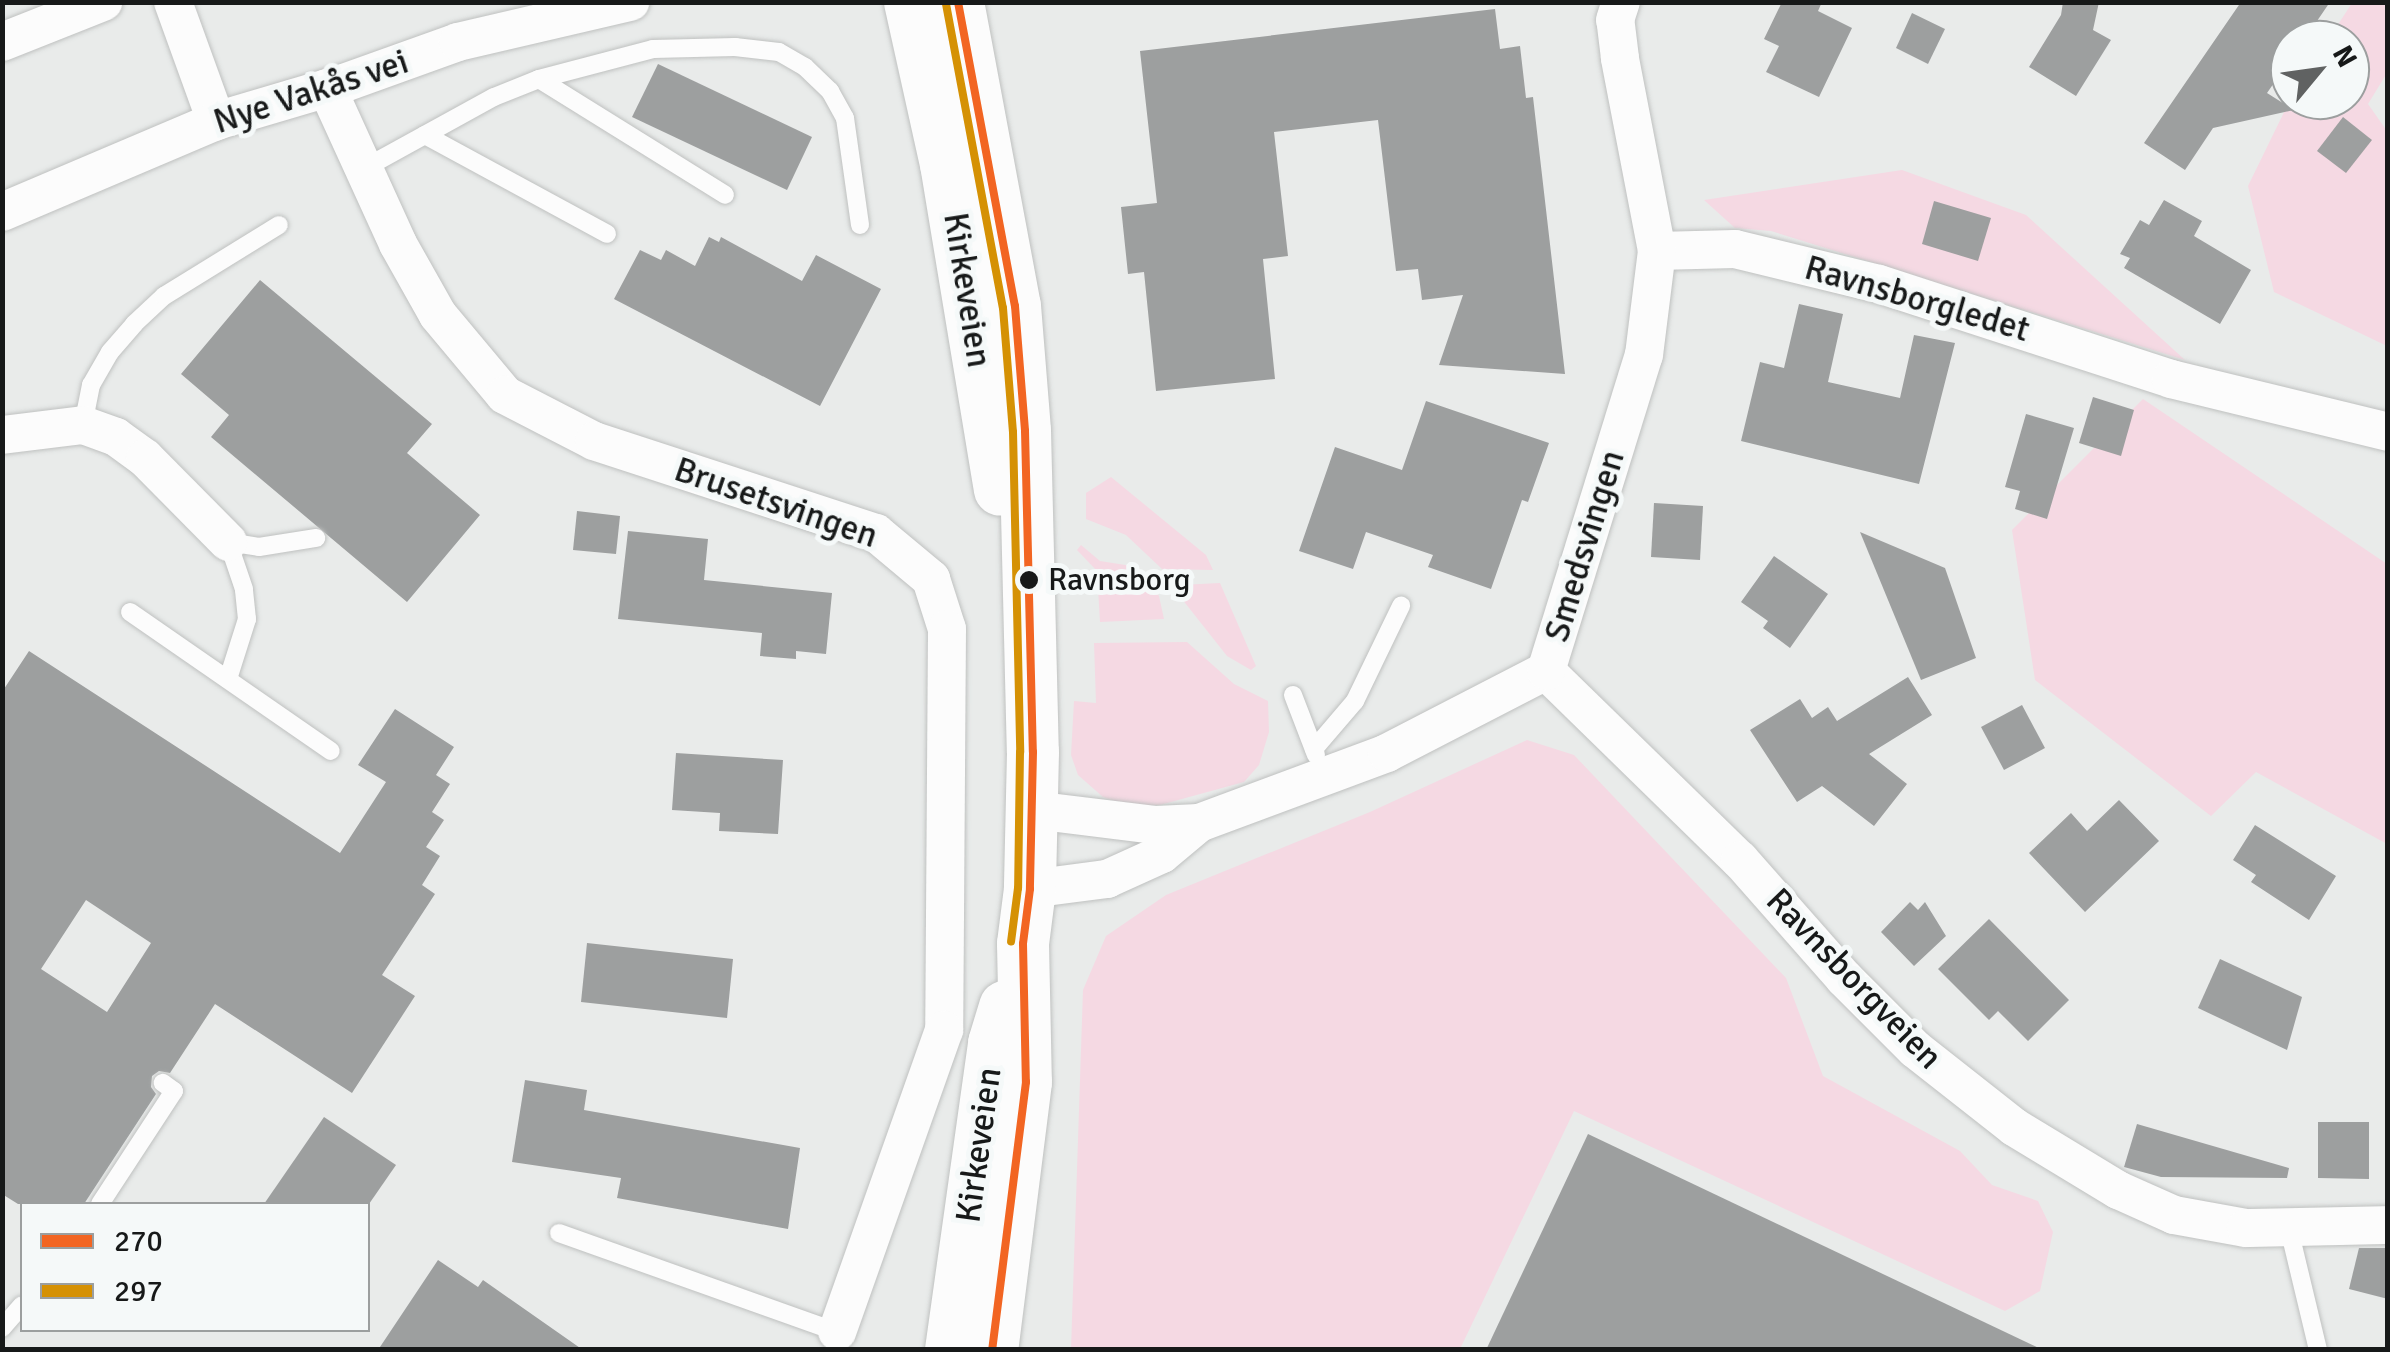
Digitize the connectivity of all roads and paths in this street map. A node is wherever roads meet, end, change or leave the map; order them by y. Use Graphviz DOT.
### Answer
graph roads {
  1 [pos="103,2"];
  2 [pos="173,2"];
  3 [pos="630,2"];
  4 [pos="910,2"];
  5 [pos="958,2"];
  6 [pos="1621,2"];
  7 [pos="2,42"];
  8 [pos="539,79"];
  9 [pos="327,88"];
  10 [pos="216,122"];
  11 [pos="425,135"];
  12 [pos="363,169"];
  13 [pos="726,194"];
  14 [pos="2,212"];
  15 [pos="860,224"];
  16 [pos="279,225"];
  17 [pos="606,234"];
  18 [pos="1657,251"];
  19 [pos="83,425"];
  20 [pos="2388,432"];
  21 [pos="2,436"];
  22 [pos="316,538"];
  23 [pos="228,542"];
  24 [pos="1401,606"];
  25 [pos="130,612"];
  26 [pos="1028,639"];
  27 [pos="1546,671"];
  28 [pos="228,679"];
  29 [pos="1293,695"];
  30 [pos="332,751"];
  31 [pos="1319,763"];
  32 [pos="1033,810"];
  33 [pos="1198,823"];
  34 [pos="1030,889"];
  35 [pos="1024,944"];
  36 [pos="163,1083"];
  37 [pos="101,1202"];
  38 [pos="2388,1225"];
  39 [pos="2289,1228"];
  40 [pos="559,1233"];
  41 [pos="20,1307"];
  42 [pos="2,1328"];
  43 [pos="837,1332"];
  44 [pos="952,1350"];
  45 [pos="992,1350"];
  46 [pos="2318,1350"];
  1 -- 7 [label="street"];
  2 -- 10 [label="street"];
  3 -- 9 [label="street, Nye Vakås vei"];
  4 -- 26 [label="main road, Kirkeveien"];
  5 -- 26 [label="main road, Kirkeveien"];
  6 -- 18 [label="street, Smedsvingen"];
  8 -- 11 [label="lane"];
  8 -- 13 [label="lane"];
  8 -- 15 [label="lane"];
  9 -- 10 [label="street, Nye Vakås vei"];
  9 -- 12 [label="street, Brusetsvingen"];
  10 -- 14 [label="street, Nye Vakås vei"];
  11 -- 12 [label="lane"];
  11 -- 17 [label="lane"];
  12 -- 43 [label="street, Brusetsvingen"];
  16 -- 19 [label="lane"];
  18 -- 20 [label="street, Ravnsborgledet"];
  18 -- 27 [label="street, Smedsvingen"];
  19 -- 21 [label="street"];
  19 -- 23 [label="street"];
  22 -- 23 [label="lane"];
  23 -- 28 [label="lane"];
  24 -- 31 [label="lane"];
  25 -- 28 [label="lane"];
  26 -- 32 [label="main road, Kirkeveien"];
  27 -- 31 [label="street, Smedsvingen"];
  27 -- 39 [label="street, Ravnsborgveien"];
  28 -- 30 [label="lane"];
  29 -- 31 [label="lane"];
  31 -- 33 [label="street, Smedsvingen"];
  32 -- 33 [label="street, Smedsvingen"];
  32 -- 34 [label="main road, Kirkeveien"];
  33 -- 34 [label="street"];
  34 -- 35 [label="main road, Kirkeveien"];
  35 -- 44 [label="main road, Kirkeveien"];
  35 -- 45 [label="main road, Kirkeveien"];
  36 -- 37 [label="lane"];
  38 -- 39 [label="street, Ravnsborgveien"];
  39 -- 46 [label="lane"];
  40 -- 43 [label="lane"];
  41 -- 42 [label="lane"];
}
